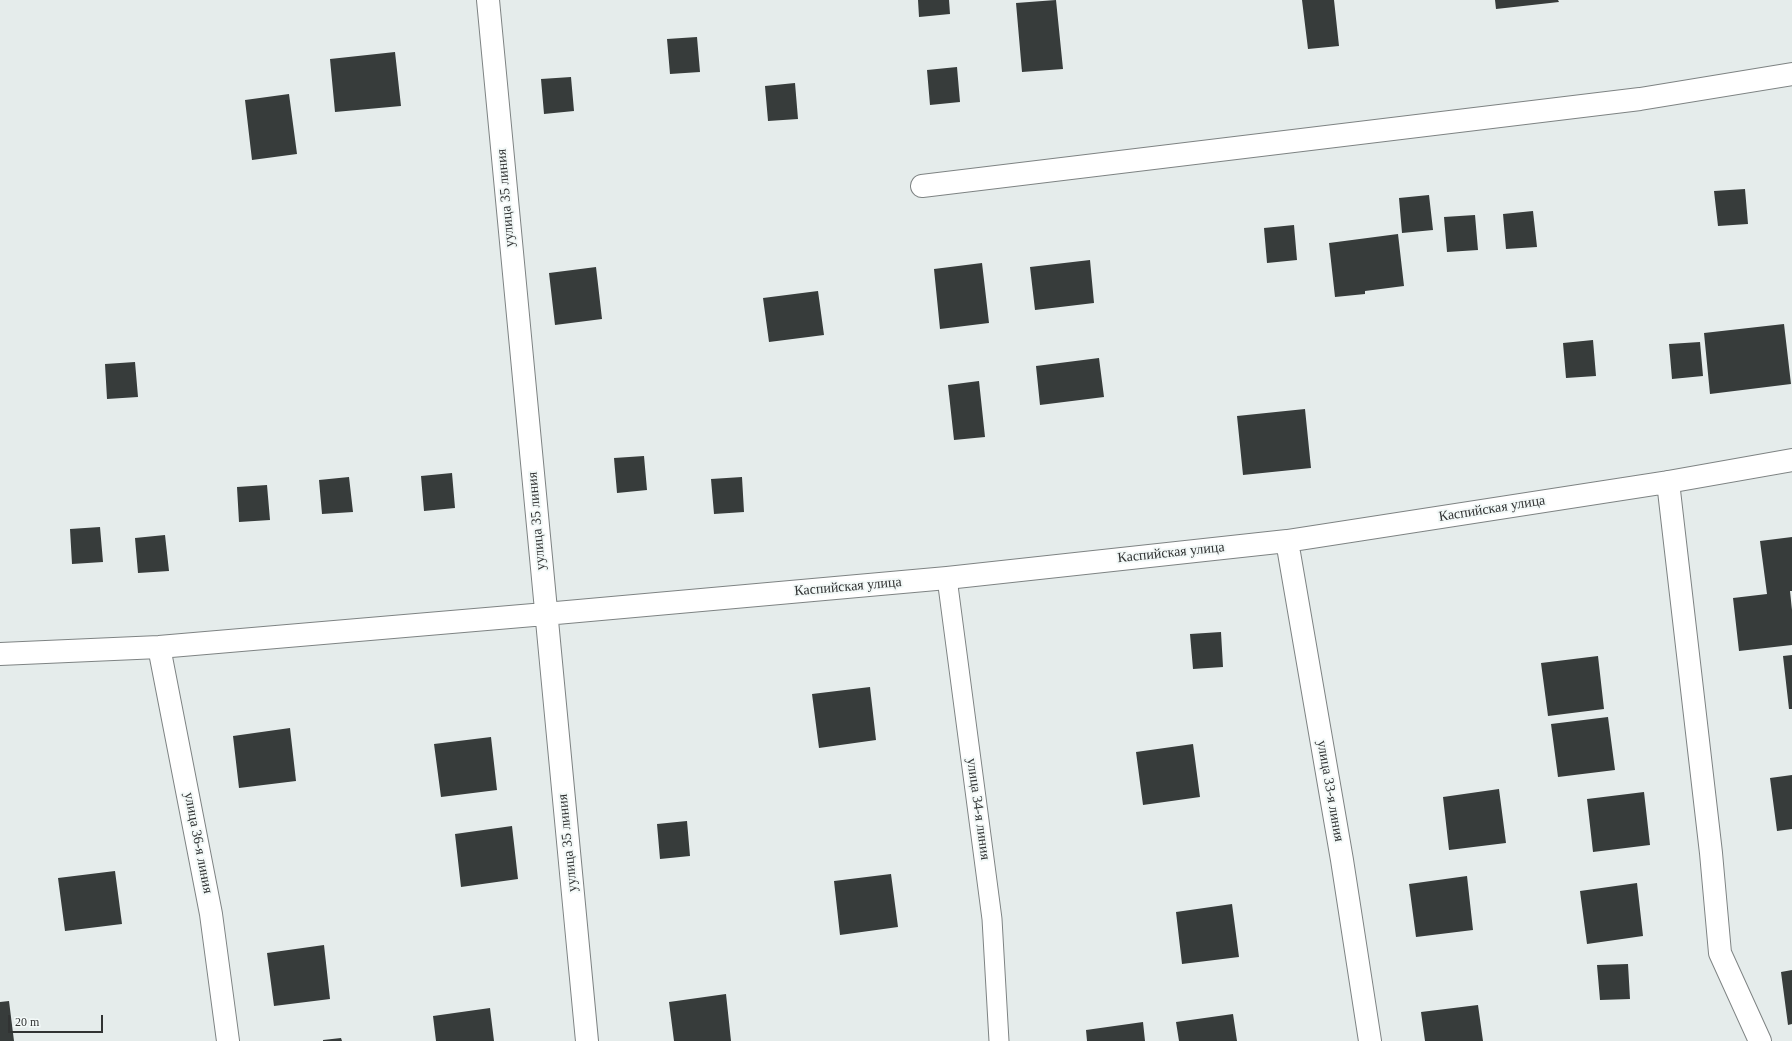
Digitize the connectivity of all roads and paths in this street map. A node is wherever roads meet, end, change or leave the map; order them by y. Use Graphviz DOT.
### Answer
graph roads {
  1 [pos="488,0"];
  2 [pos="1792,74"];
  3 [pos="922,186"];
  4 [pos="1792,460"];
  5 [pos="1668,482"];
  6 [pos="1287,541"];
  7 [pos="947,578"];
  8 [pos="545,614"];
  9 [pos="159,647"];
  10 [pos="0,654"];
  11 [pos="228,1041"];
  12 [pos="588,1041"];
  13 [pos="999,1041"];
  14 [pos="1370,1041"];
  15 [pos="1760,1041"];
  1 -- 8 [label="street, уулица 35 линия"];
  2 -- 3 [label="street"];
  4 -- 5 [label="street, Каспийская улица"];
  5 -- 6 [label="street, Каспийская улица"];
  5 -- 15 [label="street"];
  6 -- 7 [label="street, Каспийская улица"];
  6 -- 14 [label="street, улица 33-я линия"];
  7 -- 8 [label="street, Каспийская улица"];
  7 -- 13 [label="lane, улица 34-я линия"];
  8 -- 9 [label="street, Каспийская улица"];
  8 -- 12 [label="street, уулица 35 линия"];
  9 -- 10 [label="street, Каспийская улица"];
  9 -- 11 [label="street, улица 36-я линия"];
}
